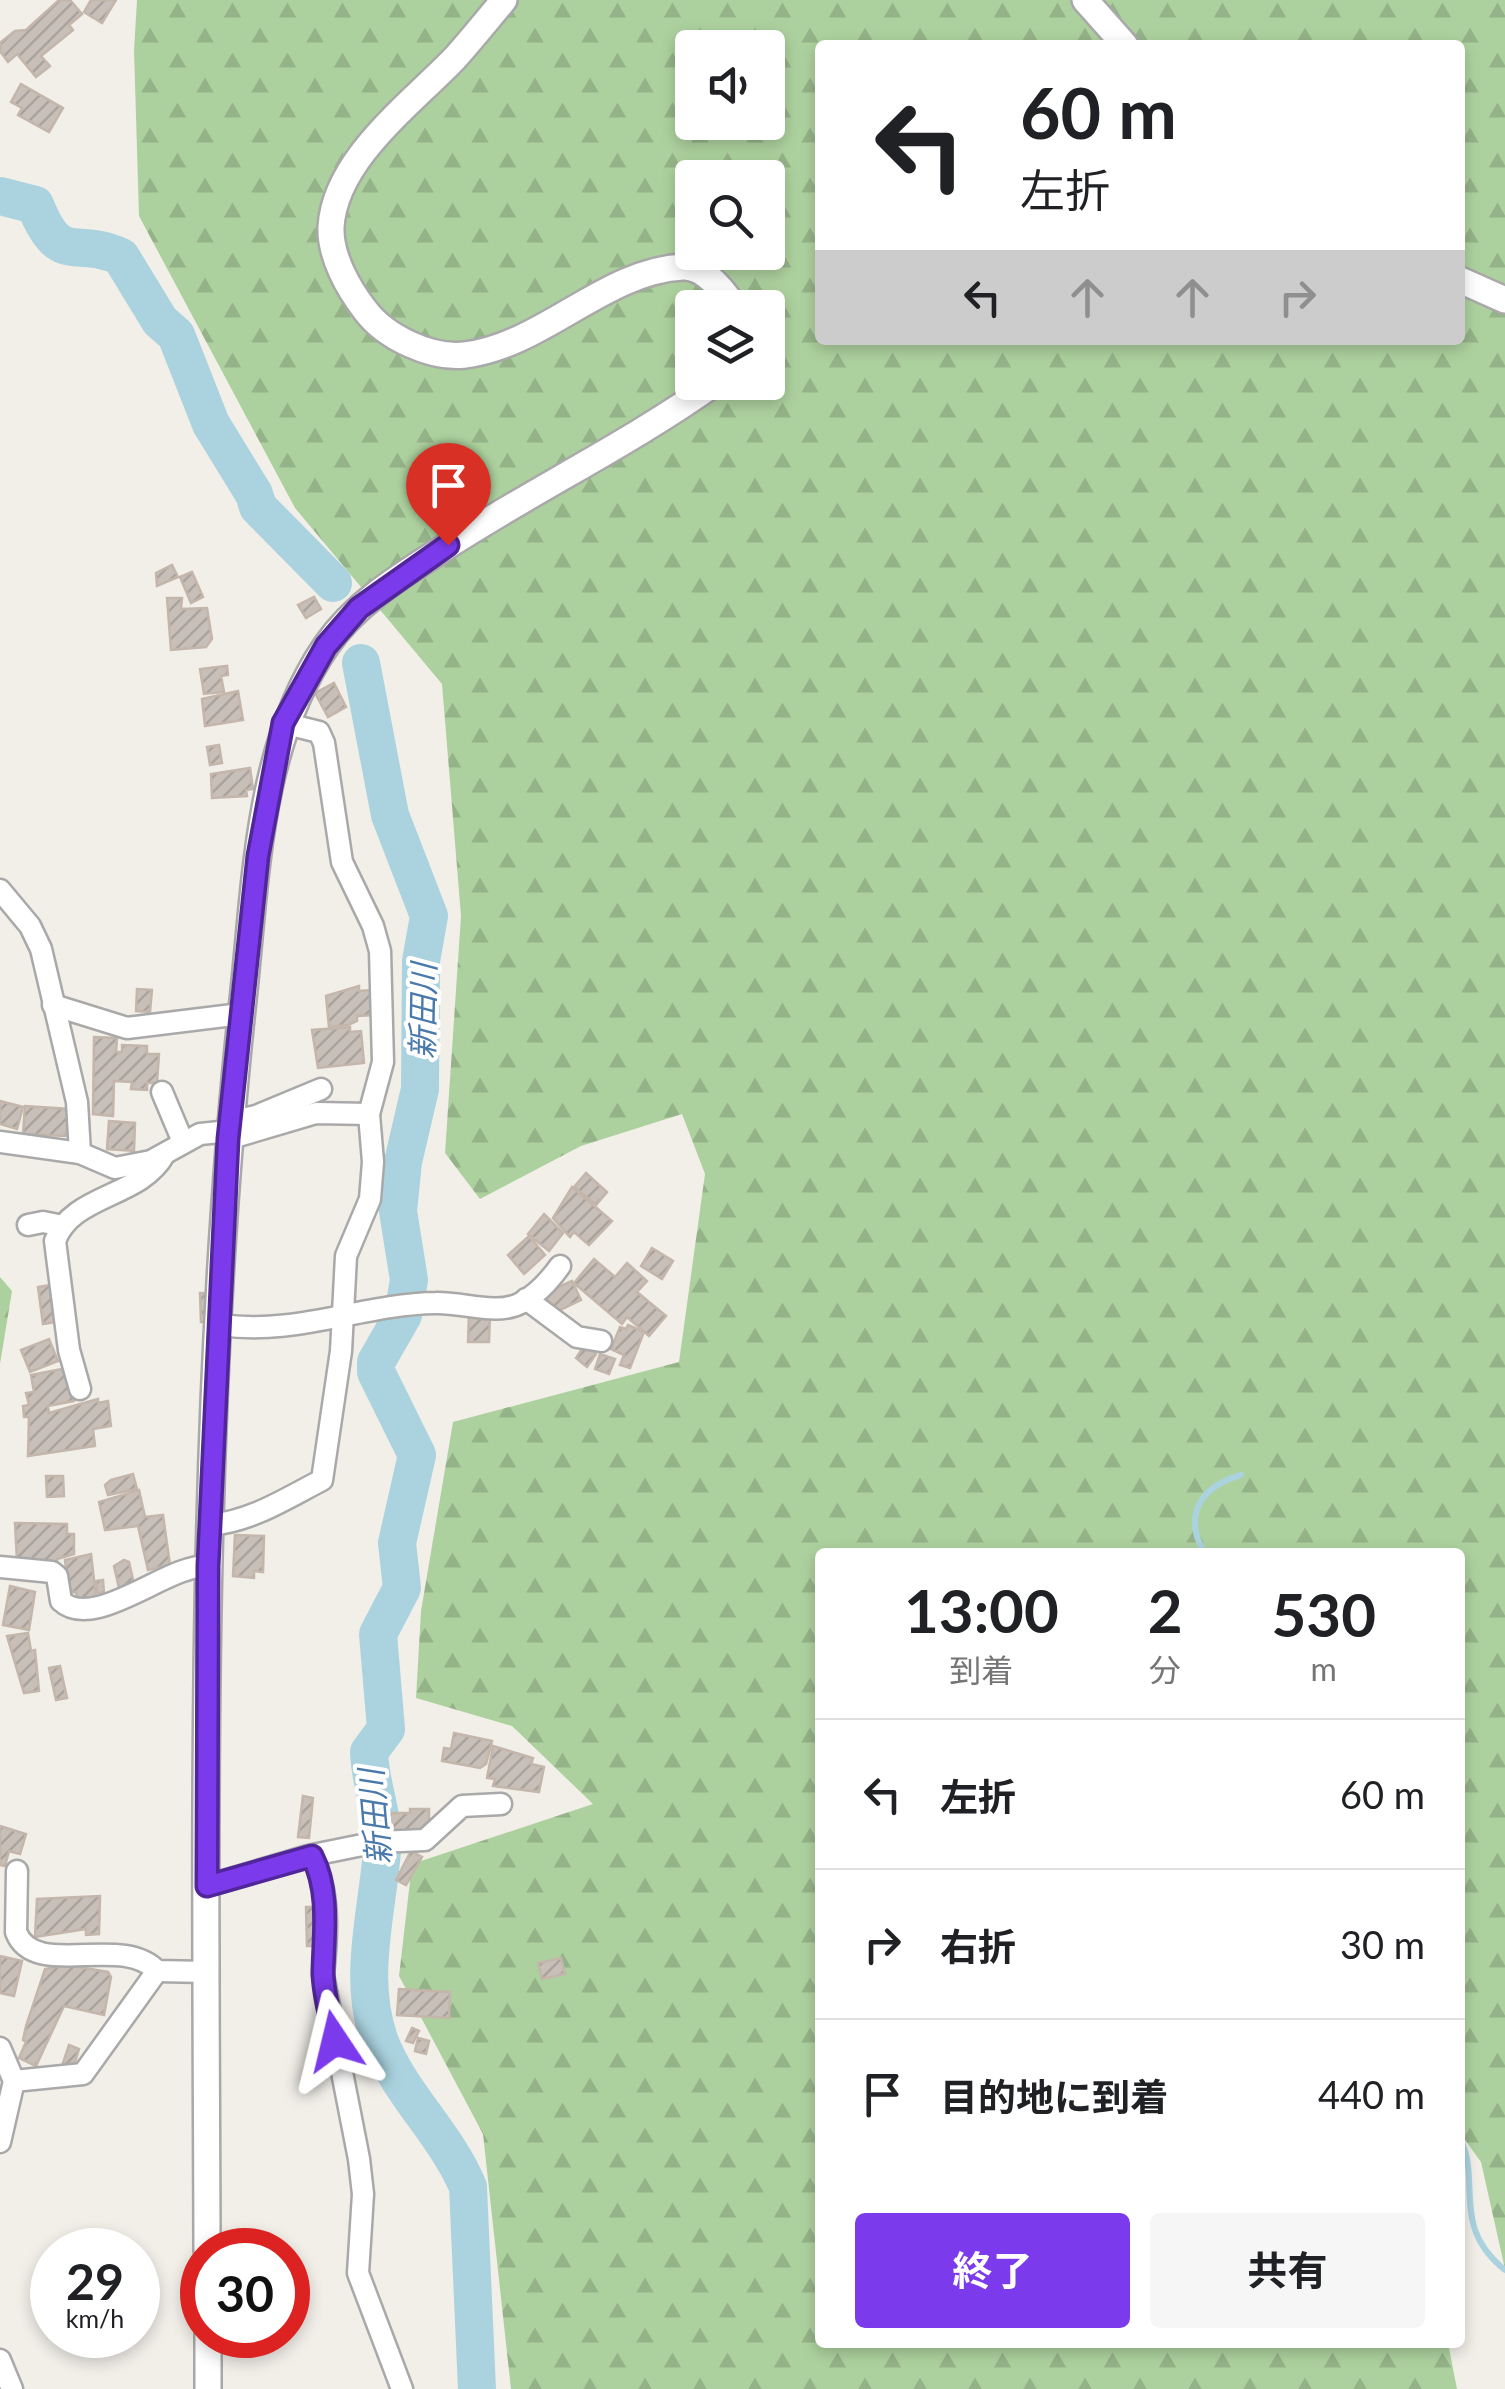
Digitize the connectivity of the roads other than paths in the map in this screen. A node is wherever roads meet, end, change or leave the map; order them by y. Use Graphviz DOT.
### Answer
graph roads {
  1 [pos="504,0"];
  2 [pos="1085,0"];
  3 [pos="1121,40"];
  4 [pos="1465,282"];
  5 [pos="721,290"];
  6 [pos="1505,300"];
  7 [pos="686,400"];
  8 [pos="283,723"];
  9 [pos="0,890"];
  10 [pos="53,1005"];
  11 [pos="241,1014"];
  12 [pos="321,1089"];
  13 [pos="162,1092"];
  14 [pos="369,1114"];
  15 [pos="229,1131"];
  16 [pos="0,1142"];
  17 [pos="183,1142"];
  18 [pos="80,1154"];
  19 [pos="164,1155"];
  20 [pos="28,1226"];
  21 [pos="63,1226"];
  22 [pos="560,1266"];
  23 [pos="526,1299"];
  24 [pos="343,1318"];
  25 [pos="221,1326"];
  26 [pos="601,1342"];
  27 [pos="80,1389"];
  28 [pos="210,1525"];
  29 [pos="208,1566"];
  30 [pos="0,1567"];
  31 [pos="500,1804"];
  32 [pos="312,1856"];
  33 [pos="17,1871"];
  34 [pos="207,1886"];
  35 [pos="157,1971"];
  36 [pos="207,1972"];
  37 [pos="0,2048"];
  38 [pos="14,2081"];
  39 [pos="0,2142"];
  40 [pos="208,2228"];
  41 [pos="208,2358"];
  42 [pos="0,2360"];
  43 [pos="12,2389"];
  44 [pos="208,2389"];
  45 [pos="402,2389"];
  1 -- 5 [label="street"];
  2 -- 3 [label="street"];
  4 -- 6 [label="street"];
  7 -- 8 [label="street"];
  8 -- 11 [label="street"];
  8 -- 14 [label="street"];
  9 -- 10 [label="street"];
  10 -- 11 [label="street"];
  10 -- 18 [label="street"];
  11 -- 15 [label="street"];
  12 -- 15 [label="street"];
  13 -- 17 [label="street"];
  14 -- 15 [label="street"];
  14 -- 24 [label="street"];
  15 -- 17 [label="street"];
  15 -- 25 [label="street"];
  16 -- 18 [label="street"];
  17 -- 19 [label="street"];
  18 -- 19 [label="street"];
  19 -- 21 [label="street"];
  20 -- 21 [label="street"];
  21 -- 27 [label="street"];
  22 -- 23 [label="street"];
  23 -- 24 [label="street"];
  23 -- 26 [label="street"];
  24 -- 25 [label="street"];
  24 -- 28 [label="street"];
  25 -- 28 [label="street"];
  28 -- 29 [label="street"];
  29 -- 30 [label="street"];
  29 -- 34 [label="street"];
  31 -- 32 [label="street"];
  32 -- 34 [label="street"];
  32 -- 45 [label="street"];
  33 -- 35 [label="street"];
  34 -- 36 [label="street"];
  35 -- 36 [label="street"];
  35 -- 38 [label="street"];
  36 -- 40 [label="street"];
  37 -- 38 [label="street"];
  38 -- 39 [label="street"];
  41 -- 44 [label="street"];
  42 -- 43 [label="street"];
}
